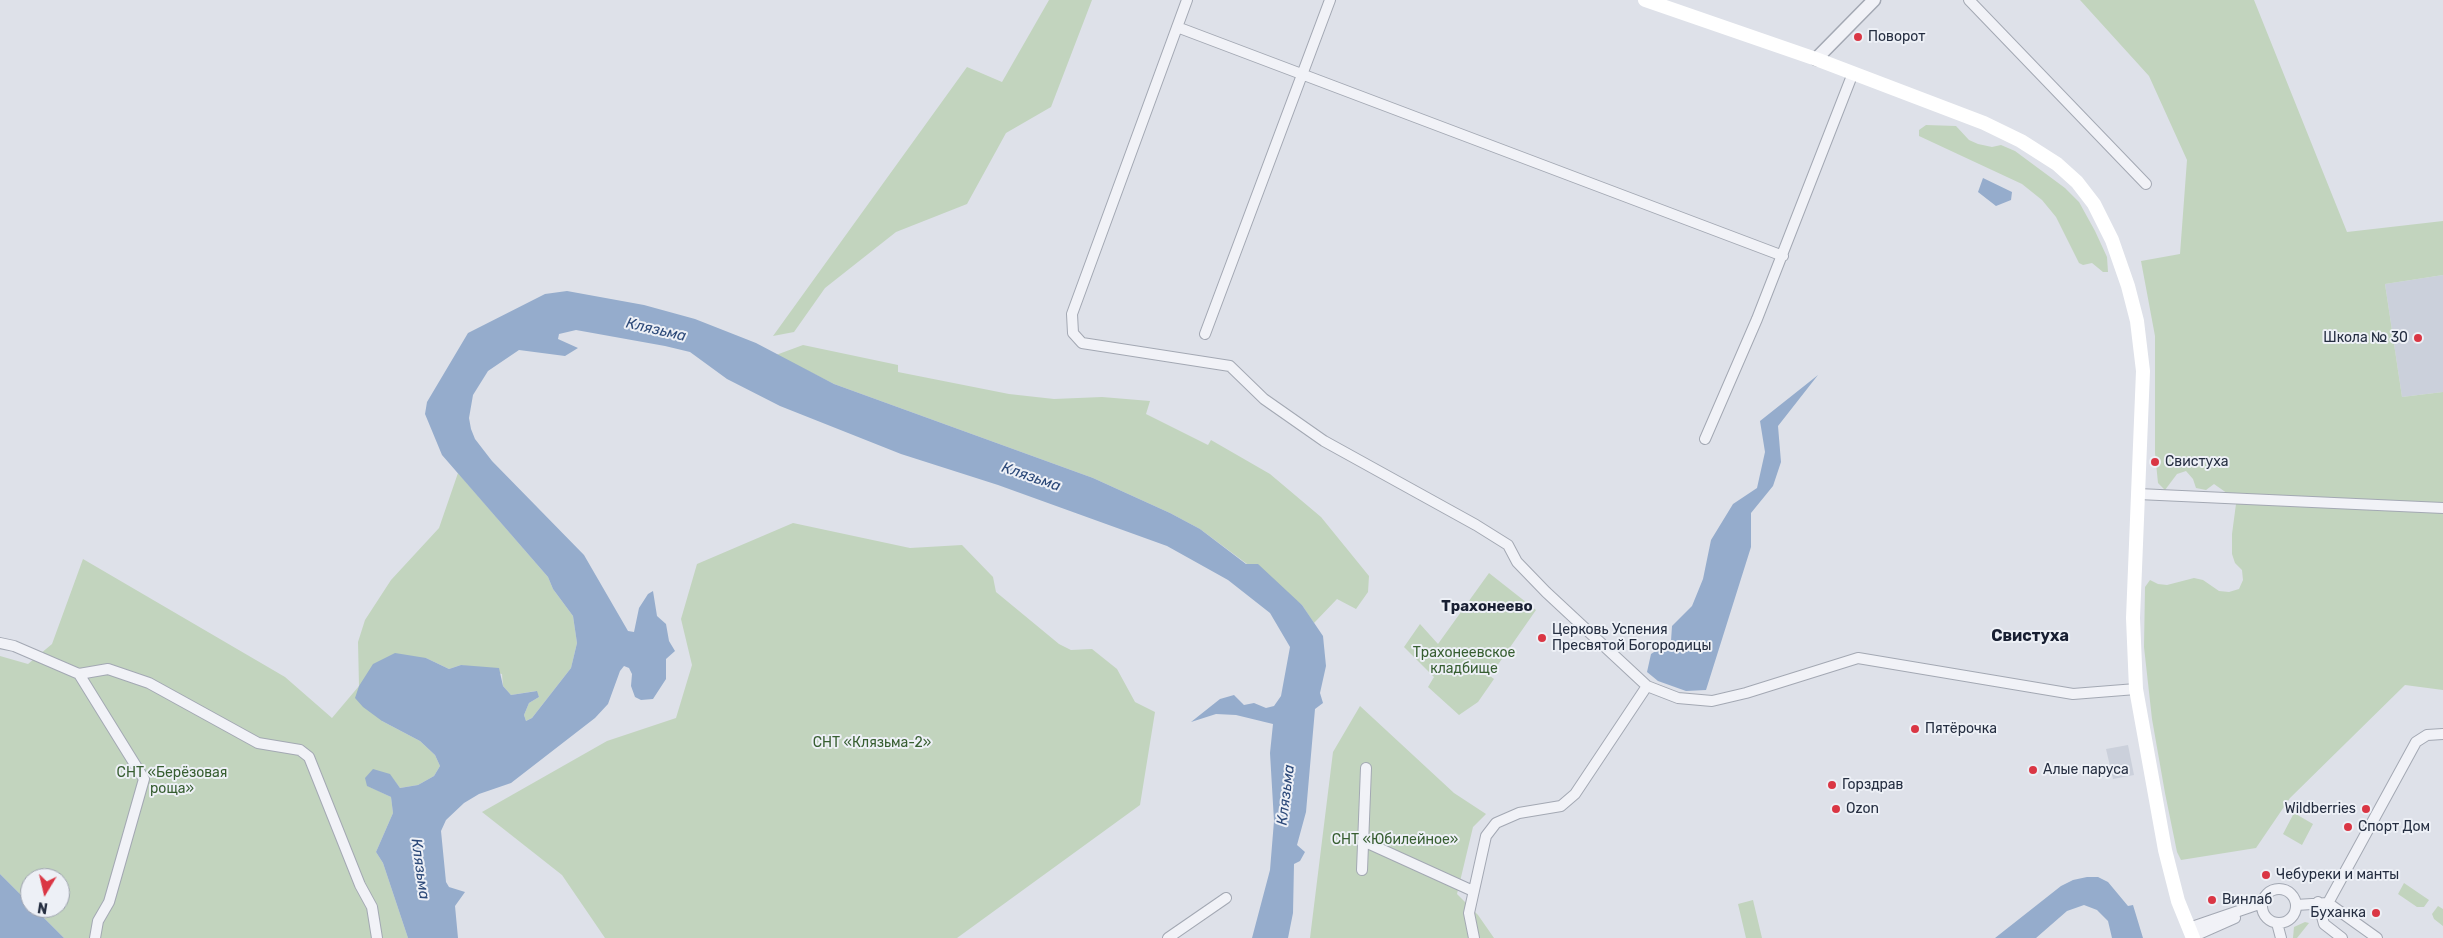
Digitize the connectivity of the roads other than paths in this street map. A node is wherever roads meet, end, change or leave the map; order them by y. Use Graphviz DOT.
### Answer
graph roads {
  1 [pos="1187,0"];
  2 [pos="1330,0"];
  3 [pos="1645,0"];
  4 [pos="1874,0"];
  5 [pos="1969,0"];
  6 [pos="1177,27"];
  7 [pos="1816,60"];
  8 [pos="1852,73"];
  9 [pos="1302,74"];
  10 [pos="2146,184"];
  11 [pos="1782,256"];
  12 [pos="1205,334"];
  13 [pos="1705,439"];
  14 [pos="2138,494"];
  15 [pos="2443,508"];
  16 [pos="0,643"];
  17 [pos="79,674"];
  18 [pos="1647,686"];
  19 [pos="2136,689"];
  20 [pos="2443,734"];
  21 [pos="1366,768"];
  22 [pos="1363,841"];
  23 [pos="1362,870"];
  24 [pos="1473,891"];
  25 [pos="1226,898"];
  26 [pos="2323,903"];
  27 [pos="2262,905"];
  28 [pos="2296,905"];
  29 [pos="2277,922"];
  30 [pos="2191,934"];
  31 [pos="95,938"];
  32 [pos="376,938"];
  33 [pos="1168,938"];
  34 [pos="1474,938"];
  35 [pos="2281,938"];
  36 [pos="2342,938"];
  37 [pos="2377,938"];
  1 -- 6 [label="street"];
  2 -- 9 [label="street"];
  3 -- 7 [label="main road"];
  4 -- 7 [label="street"];
  5 -- 10 [label="street"];
  6 -- 9 [label="street"];
  6 -- 18 [label="street"];
  7 -- 8 [label="main road"];
  8 -- 11 [label="street"];
  8 -- 14 [label="main road"];
  9 -- 11 [label="street"];
  9 -- 12 [label="street"];
  11 -- 13 [label="street"];
  14 -- 15 [label="street"];
  14 -- 19 [label="main road"];
  16 -- 17 [label="street"];
  17 -- 31 [label="street"];
  17 -- 32 [label="street"];
  18 -- 19 [label="street"];
  18 -- 24 [label="street"];
  19 -- 30 [label="main road"];
  20 -- 26 [label="street"];
  21 -- 22 [label="street"];
  22 -- 23 [label="street"];
  22 -- 24 [label="street"];
  24 -- 34 [label="street"];
  25 -- 33 [label="street"];
  26 -- 28 [label="street"];
  26 -- 36 [label="street"];
  26 -- 37 [label="street"];
  27 -- 28 [label="street"];
  27 -- 29 [label="street"];
  27 -- 30 [label="street"];
  28 -- 29 [label="street"];
  29 -- 35 [label="street"];
}
